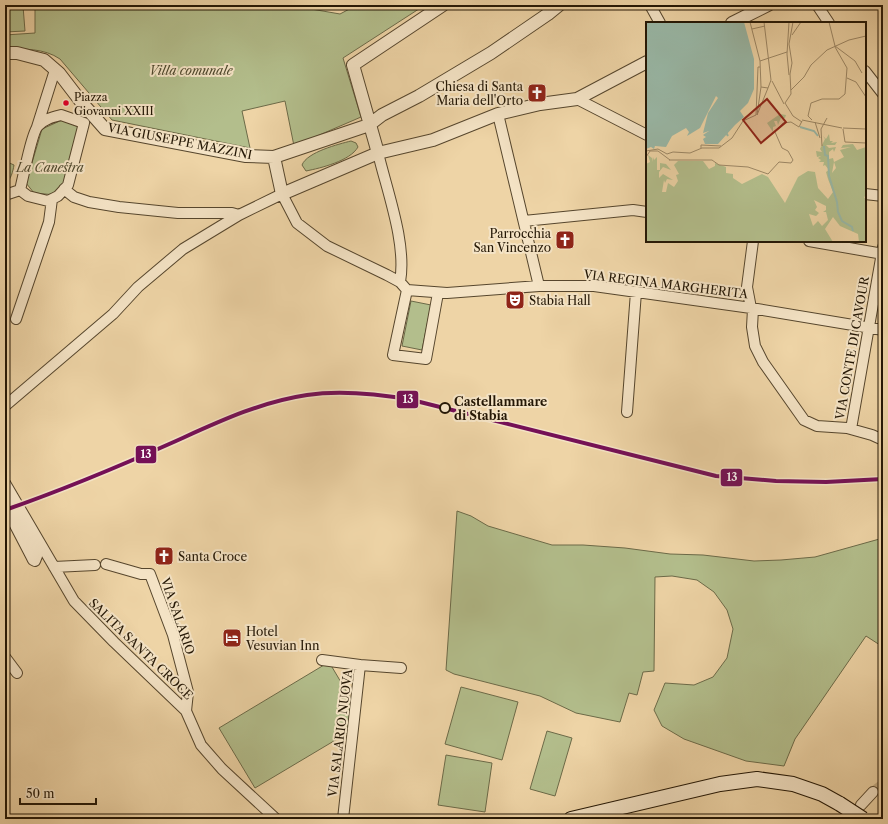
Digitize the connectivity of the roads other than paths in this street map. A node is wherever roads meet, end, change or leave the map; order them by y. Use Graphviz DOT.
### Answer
graph roads {
  1 [pos="444,5"];
  2 [pos="559,5"];
  3 [pos="650,5"];
  4 [pos="768,5"];
  5 [pos="817,5"];
  6 [pos="659,22"];
  7 [pos="734,22"];
  8 [pos="828,22"];
  9 [pos="5,53"];
  10 [pos="646,63"];
  11 [pos="54,70"];
  12 [pos="866,72"];
  13 [pos="883,94"];
  14 [pos="577,99"];
  15 [pos="498,114"];
  16 [pos="88,119"];
  17 [pos="369,125"];
  18 [pos="37,127"];
  19 [pos="646,134"];
  20 [pos="378,153"];
  21 [pos="274,157"];
  22 [pos="64,189"];
  23 [pos="20,190"];
  24 [pos="282,194"];
  25 [pos="866,194"];
  26 [pos="5,195"];
  27 [pos="883,196"];
  28 [pos="52,199"];
  29 [pos="646,212"];
  30 [pos="239,214"];
  31 [pos="524,221"];
  32 [pos="753,242"];
  33 [pos="816,242"];
  34 [pos="883,251"];
  35 [pos="404,286"];
  36 [pos="539,286"];
  37 [pos="636,292"];
  38 [pos="438,293"];
  39 [pos="752,308"];
  40 [pos="16,319"];
  41 [pos="869,328"];
  42 [pos="883,330"];
  43 [pos="5,406"];
  44 [pos="627,412"];
  45 [pos="851,429"];
  46 [pos="883,440"];
  47 [pos="5,483"];
  48 [pos="5,498"];
  49 [pos="5,506"];
  50 [pos="106,564"];
  51 [pos="95,565"];
  52 [pos="54,567"];
  53 [pos="5,657"];
  54 [pos="322,660"];
  55 [pos="360,665"];
  56 [pos="401,668"];
  57 [pos="17,673"];
  58 [pos="186,711"];
  59 [pos="873,792"];
  60 [pos="862,812"];
  61 [pos="276,819"];
  62 [pos="343,819"];
  63 [pos="571,819"];
  1 -- 17 [label="street"];
  2 -- 17 [label="street"];
  3 -- 6 [label="street"];
  4 -- 7 [label="street"];
  5 -- 8 [label="street"];
  9 -- 11 [label="street, VIA GIUSEPPE MAZZINI"];
  10 -- 14 [label="street"];
  11 -- 16 [label="street, VIA GIUSEPPE MAZZINI"];
  11 -- 18 [label="street"];
  12 -- 13 [label="street"];
  14 -- 15 [label="street"];
  14 -- 19 [label="street"];
  15 -- 20 [label="street"];
  15 -- 31 [label="street"];
  16 -- 18 [label="street"];
  16 -- 21 [label="street, VIA GIUSEPPE MAZZINI"];
  16 -- 22 [label="street"];
  17 -- 20 [label="street"];
  17 -- 21 [label="street"];
  18 -- 23 [label="street"];
  20 -- 24 [label="street"];
  20 -- 35 [label="street"];
  21 -- 24 [label="street"];
  22 -- 28 [label="street"];
  22 -- 30 [label="street"];
  23 -- 26 [label="street"];
  23 -- 28 [label="street"];
  24 -- 30 [label="street"];
  24 -- 35 [label="street"];
  25 -- 27 [label="street"];
  28 -- 40 [label="street"];
  29 -- 31 [label="street"];
  30 -- 43 [label="street"];
  31 -- 36 [label="street"];
  32 -- 39 [label="street"];
  33 -- 34 [label="street"];
  34 -- 41 [label="street, VIA CONTE DI CAVOUR"];
  35 -- 38 [label="street, VIA REGINA MARGHERITA"];
  35 -- 38 [label="street"];
  36 -- 37 [label="street, VIA REGINA MARGHERITA"];
  36 -- 38 [label="street, VIA REGINA MARGHERITA"];
  37 -- 39 [label="street, VIA REGINA MARGHERITA"];
  37 -- 44 [label="street"];
  39 -- 41 [label="street, VIA REGINA MARGHERITA"];
  39 -- 45 [label="street"];
  41 -- 42 [label="street, VIA REGINA MARGHERITA"];
  41 -- 45 [label="street, VIA CONTE DI CAVOUR"];
  45 -- 46 [label="street"];
  47 -- 52 [label="street, SALITA SANTA CROCE"];
  48 -- 49 [label="street"];
  50 -- 58 [label="street, VIA SALARIO"];
  51 -- 52 [label="street"];
  52 -- 58 [label="street, SALITA SANTA CROCE"];
  53 -- 57 [label="street"];
  54 -- 55 [label="street"];
  55 -- 56 [label="street, VIA SALARIO NUOVA"];
  55 -- 62 [label="street, VIA SALARIO NUOVA"];
  58 -- 61 [label="street, SALITA SANTA CROCE"];
  59 -- 60 [label="street"];
  60 -- 63 [label="main road, bridge"];
}
